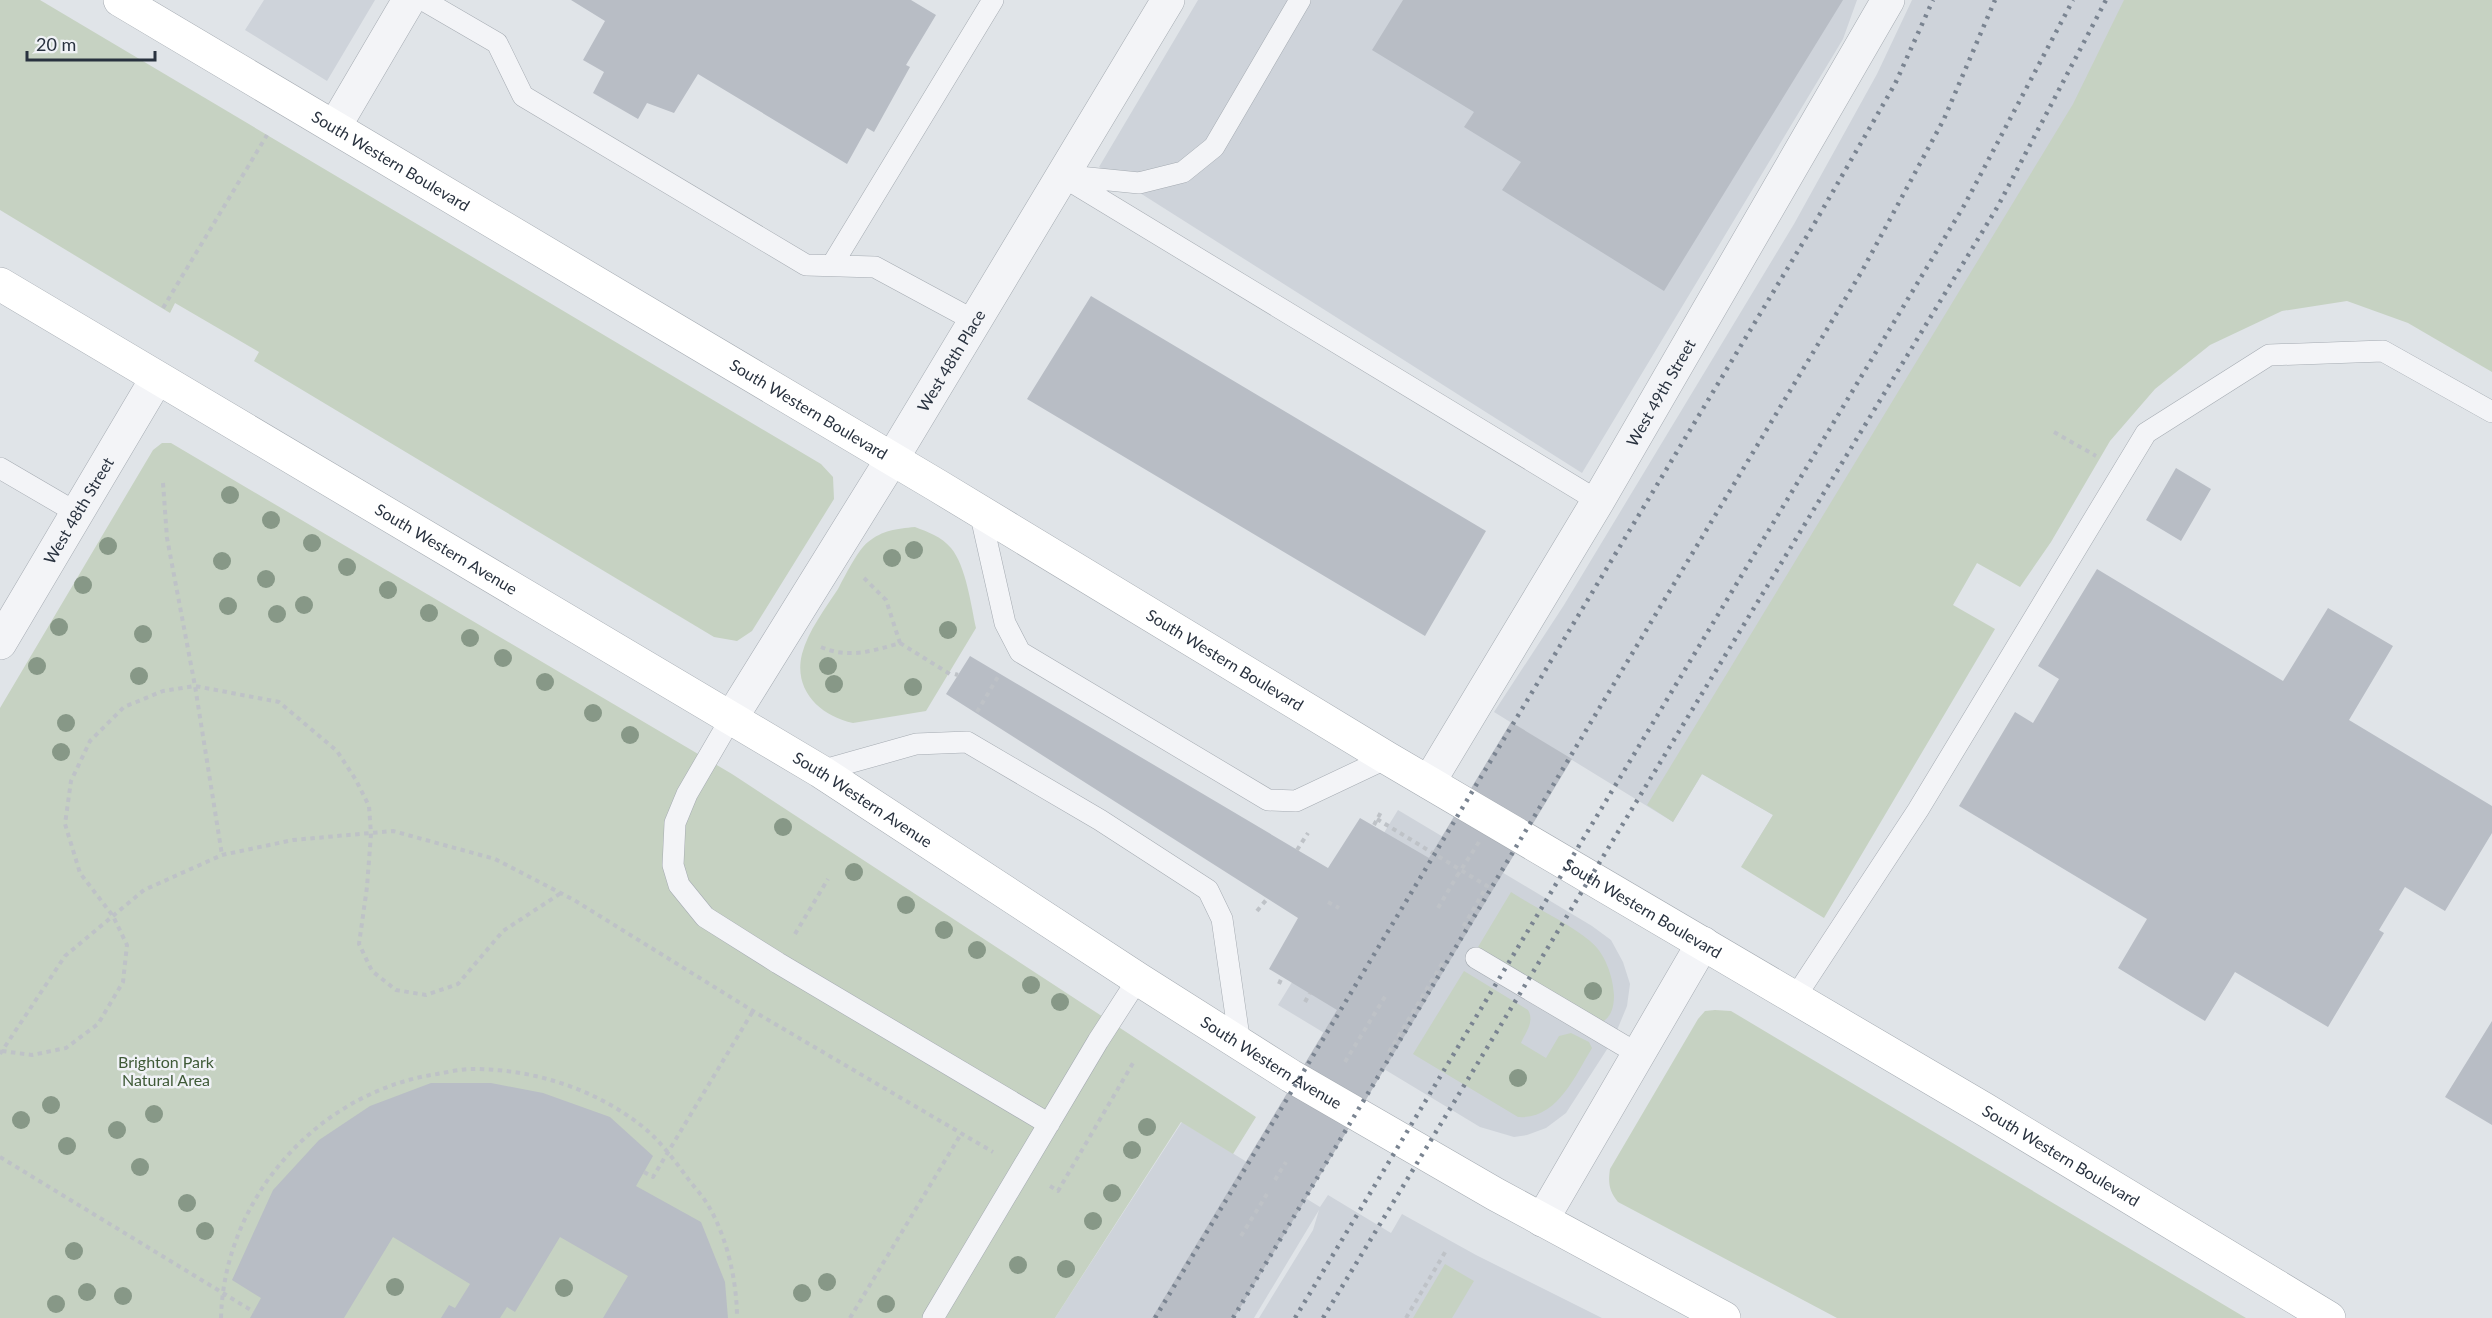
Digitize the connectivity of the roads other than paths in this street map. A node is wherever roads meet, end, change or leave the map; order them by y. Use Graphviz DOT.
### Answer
graph roads {
  1 [pos="120,0"];
  2 [pos="410,0"];
  3 [pos="423,0"];
  4 [pos="993,0"];
  5 [pos="1168,0"];
  6 [pos="1300,0"];
  7 [pos="1888,0"];
  8 [pos="334,126"];
  9 [pos="1062,176"];
  10 [pos="832,266"];
  11 [pos="0,284"];
  12 [pos="975,321"];
  13 [pos="157,378"];
  14 [pos="2492,412"];
  15 [pos="892,459"];
  16 [pos="0,468"];
  17 [pos="1598,501"];
  18 [pos="980,512"];
  19 [pos="77,513"];
  20 [pos="0,643"];
  21 [pos="730,720"];
  22 [pos="1388,758"];
  23 [pos="820,771"];
  24 [pos="1429,782"];
  25 [pos="1703,943"];
  26 [pos="1476,958"];
  27 [pos="1138,979"];
  28 [pos="1794,999"];
  29 [pos="1240,1044"];
  30 [pos="1638,1054"];
  31 [pos="1049,1124"];
  32 [pos="1542,1220"];
  33 [pos="933,1318"];
  34 [pos="1724,1318"];
  35 [pos="2329,1318"];
  1 -- 8 [label="street, South Western Boulevard"];
  2 -- 8 [label="street"];
  3 -- 10 [label="lane"];
  4 -- 10 [label="lane"];
  5 -- 9 [label="street, West 48th Place"];
  6 -- 9 [label="lane"];
  7 -- 17 [label="street, West 49th Street"];
  8 -- 15 [label="street, South Western Boulevard"];
  9 -- 12 [label="street, West 48th Place"];
  9 -- 17 [label="lane"];
  10 -- 12 [label="lane"];
  11 -- 13 [label="street, South Western Avenue"];
  12 -- 15 [label="street, West 48th Place"];
  13 -- 19 [label="street, West 48th Street"];
  13 -- 21 [label="street, South Western Avenue"];
  14 -- 28 [label="lane"];
  15 -- 18 [label="street, South Western Boulevard"];
  15 -- 21 [label="street, West 48th Place"];
  16 -- 19 [label="lane"];
  17 -- 24 [label="street, West 49th Street"];
  18 -- 22 [label="street, South Western Boulevard"];
  18 -- 22 [label="lane"];
  19 -- 20 [label="street, West 48th Street"];
  21 -- 23 [label="street, South Western Avenue"];
  21 -- 31 [label="lane"];
  22 -- 24 [label="street, South Western Boulevard"];
  23 -- 27 [label="street, South Western Avenue"];
  23 -- 29 [label="lane"];
  24 -- 25 [label="street, South Western Boulevard"];
  25 -- 28 [label="street, South Western Boulevard"];
  25 -- 30 [label="street"];
  26 -- 30 [label="lane"];
  27 -- 29 [label="street, South Western Avenue"];
  27 -- 31 [label="lane"];
  28 -- 35 [label="street, South Western Boulevard"];
  29 -- 32 [label="street, South Western Avenue"];
  30 -- 32 [label="street"];
  31 -- 33 [label="lane"];
  32 -- 34 [label="street, South Western Avenue"];
}
